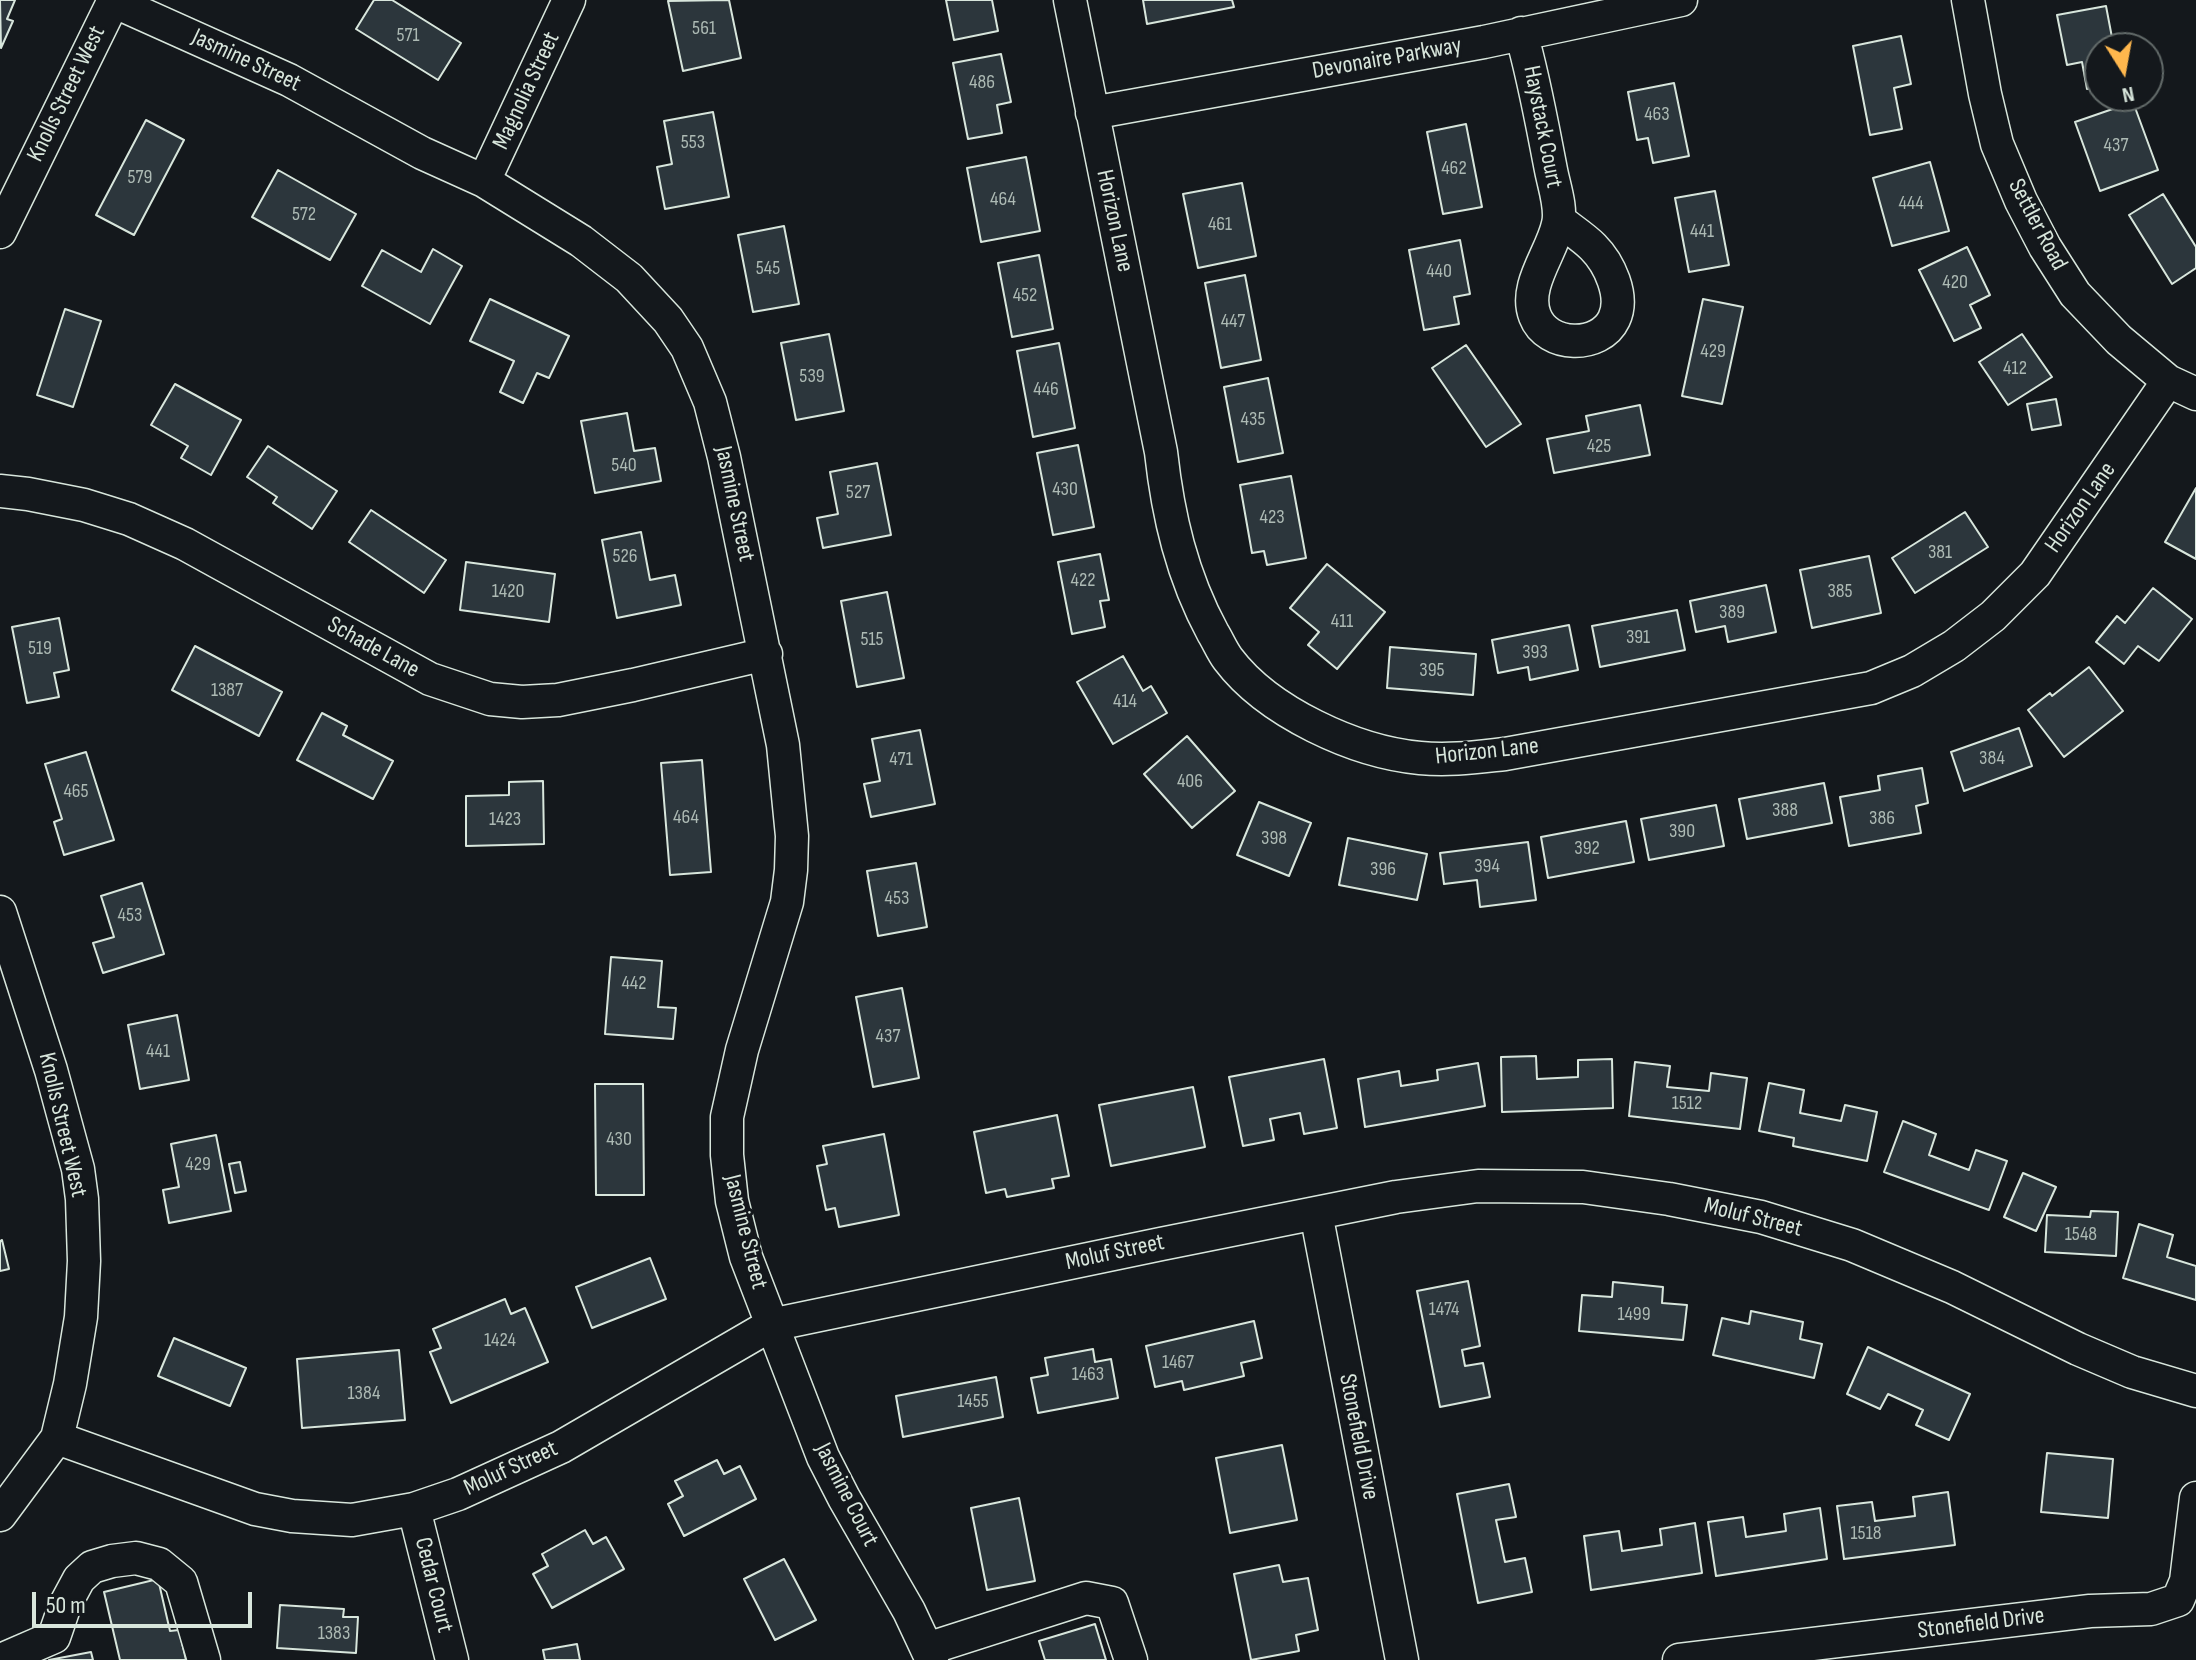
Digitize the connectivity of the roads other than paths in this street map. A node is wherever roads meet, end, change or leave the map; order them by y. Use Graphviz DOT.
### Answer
graph roads {
  1 [pos="113,0"];
  2 [pos="569,0"];
  3 [pos="1070,0"];
  4 [pos="1681,0"];
  5 [pos="1968,0"];
  6 [pos="1521,33"];
  7 [pos="1092,113"];
  8 [pos="484,181"];
  9 [pos="1559,220"];
  10 [pos="0,232"];
  11 [pos="2182,387"];
  12 [pos="0,491"];
  13 [pos="766,654"];
  14 [pos="0,912"];
  15 [pos="1316,1213"];
  16 [pos="771,1325"];
  17 [pos="2196,1391"];
  18 [pos="57,1438"];
  19 [pos="2196,1498"];
  20 [pos="414,1509"];
  21 [pos="0,1515"];
  22 [pos="929,1654"];
  23 [pos="1,1660"];
  24 [pos="204,1660"];
  25 [pos="452,1660"];
  26 [pos="1131,1660"];
  27 [pos="1402,1660"];
  28 [pos="1679,1660"];
  1 -- 8 [label="street, Jasmine Street"];
  1 -- 10 [label="street, Knolls Street West"];
  2 -- 8 [label="street, Magnolia Street"];
  3 -- 7 [label="street, Horizon Lane"];
  4 -- 6 [label="street, Devonaire Parkway"];
  5 -- 11 [label="street, Settler Road"];
  6 -- 7 [label="street, Devonaire Parkway"];
  6 -- 9 [label="street, Haystack Court"];
  7 -- 11 [label="street, Horizon Lane"];
  8 -- 13 [label="street, Jasmine Street"];
  12 -- 13 [label="street, Schade Lane"];
  13 -- 16 [label="street, Jasmine Street"];
  14 -- 18 [label="street, Knolls Street West"];
  15 -- 16 [label="street, Moluf Street"];
  15 -- 17 [label="street, Moluf Street"];
  15 -- 27 [label="street, Stonefield Drive"];
  16 -- 20 [label="street, Moluf Street"];
  16 -- 22 [label="street, Jasmine Court"];
  18 -- 20 [label="street, Moluf Street"];
  18 -- 21 [label="street"];
  19 -- 28 [label="street, Stonefield Drive"];
  20 -- 25 [label="street, Cedar Court"];
  22 -- 26 [label="street"];
  23 -- 24 [label="street"];
}
